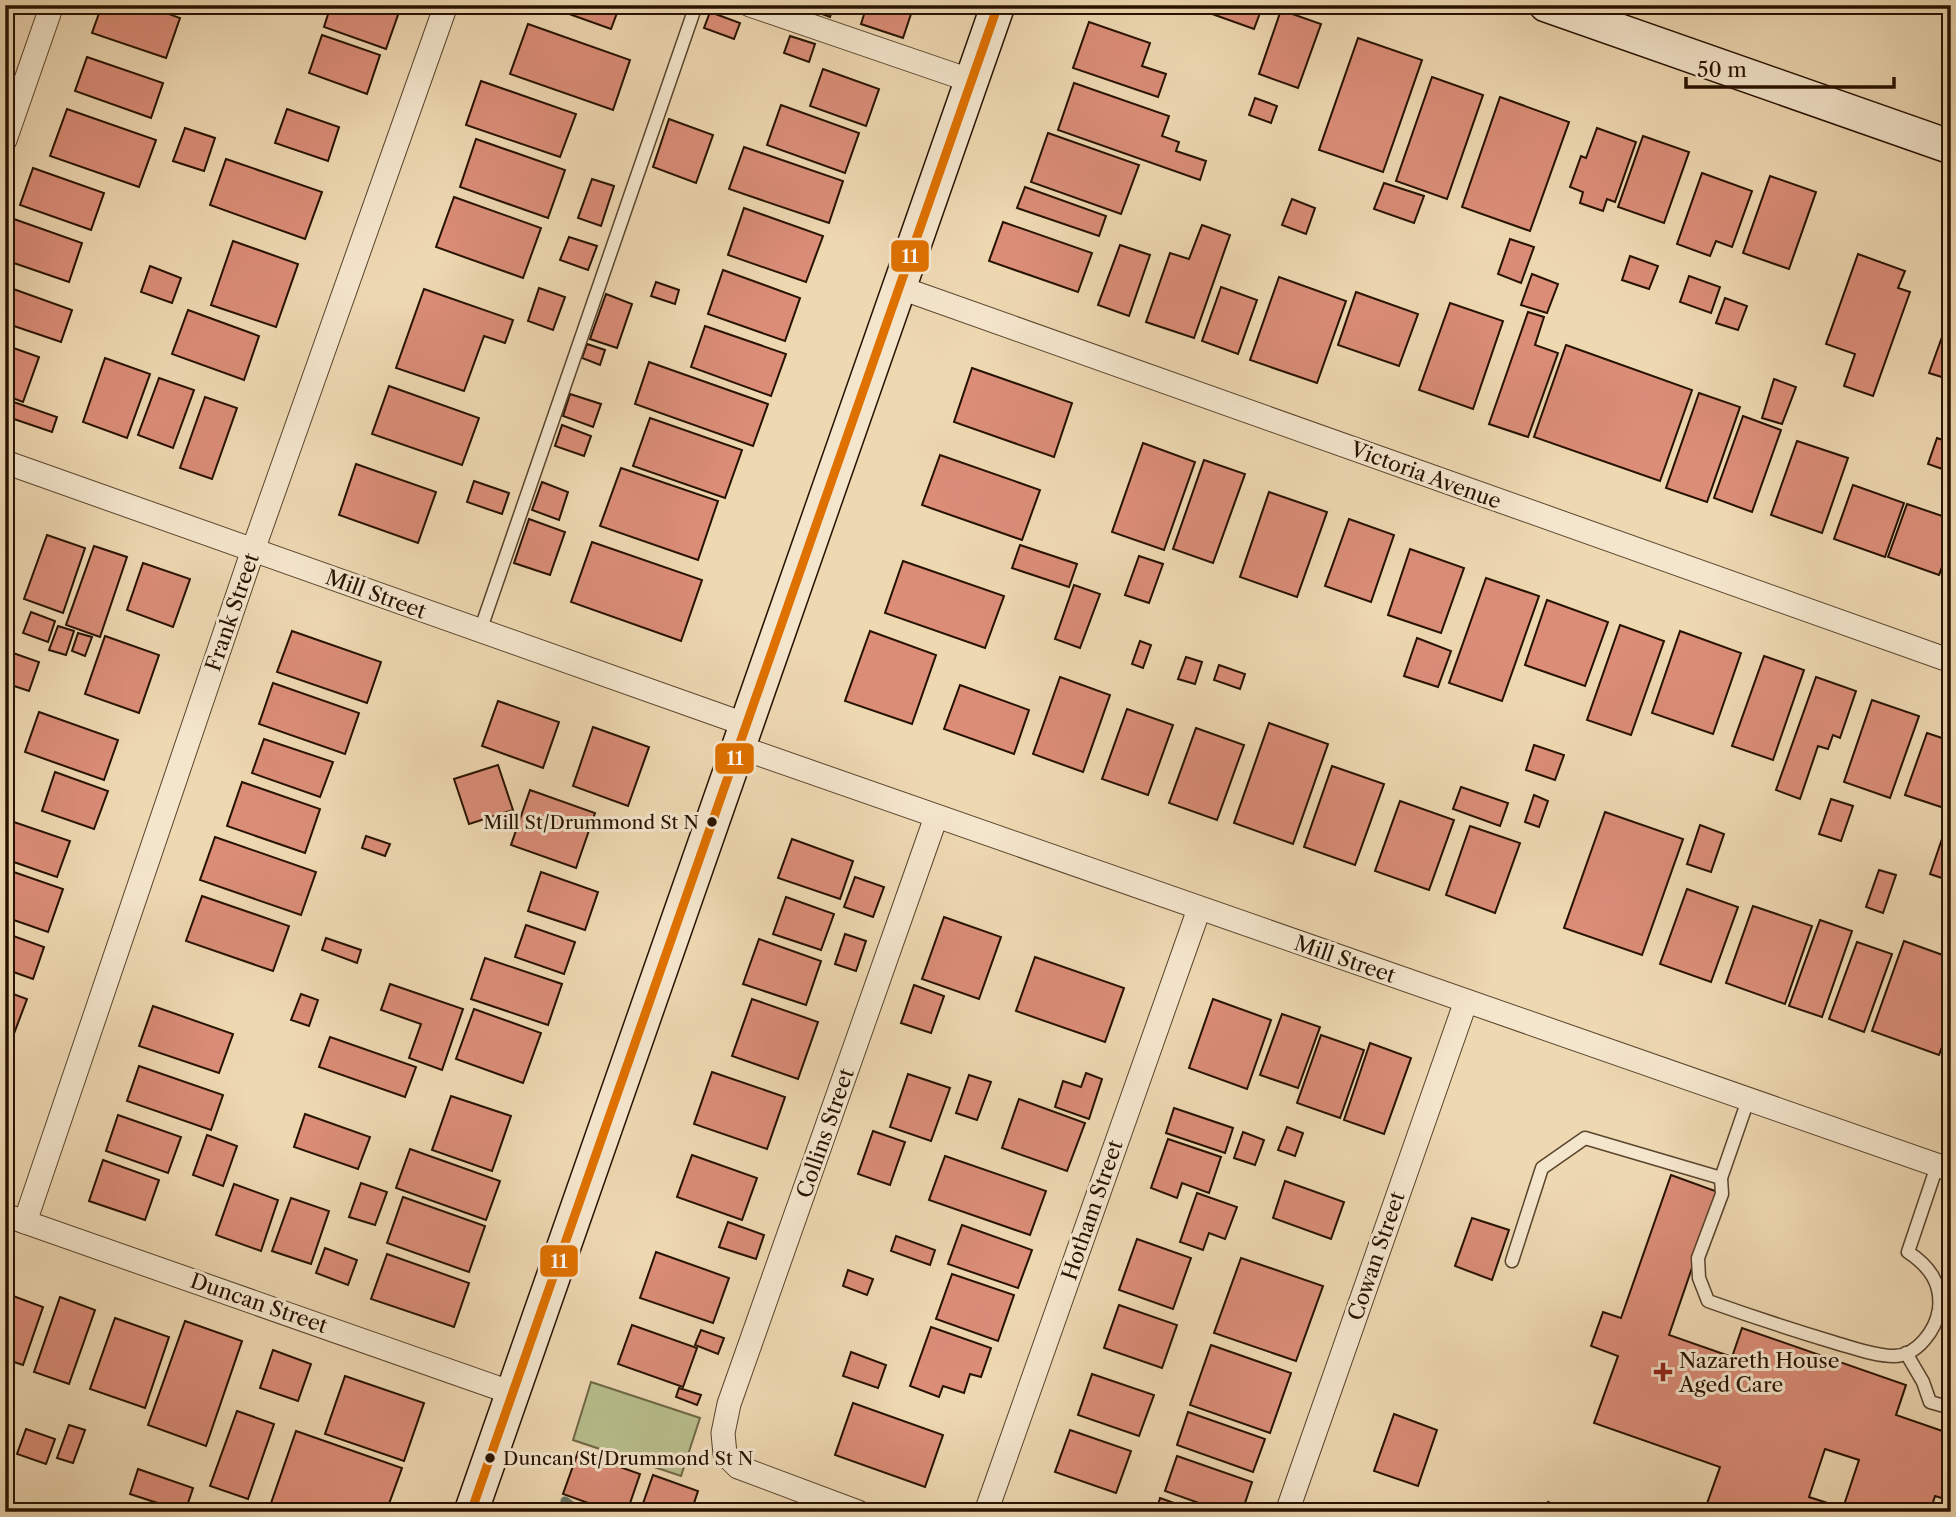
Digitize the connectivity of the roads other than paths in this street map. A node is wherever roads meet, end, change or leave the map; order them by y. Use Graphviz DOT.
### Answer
graph roads {
  1 [pos="52,5"];
  2 [pos="446,5"];
  3 [pos="696,5"];
  4 [pos="750,5"];
  5 [pos="998,5"];
  6 [pos="1546,5"];
  7 [pos="972,81"];
  8 [pos="5,140"];
  9 [pos="1951,147"];
  10 [pos="901,288"];
  11 [pos="5,462"];
  12 [pos="253,550"];
  13 [pos="480,631"];
  14 [pos="1951,661"];
  15 [pos="743,736"];
  16 [pos="936,817"];
  17 [pos="1199,909"];
  18 [pos="1466,1000"];
  19 [pos="1748,1100"];
  20 [pos="1944,1168"];
  21 [pos="1721,1178"];
  22 [pos="15,1219"];
  23 [pos="1512,1261"];
  24 [pos="1944,1317"];
  25 [pos="1906,1353"];
  26 [pos="512,1393"];
  27 [pos="1951,1408"];
  28 [pos="471,1512"];
  29 [pos="858,1512"];
  30 [pos="986,1512"];
  31 [pos="1287,1512"];
  1 -- 8 [label="street"];
  2 -- 12 [label="street, Frank Street"];
  3 -- 13 [label="lane"];
  4 -- 7 [label="street"];
  5 -- 7 [label="main road"];
  6 -- 9 [label="main road"];
  7 -- 10 [label="main road"];
  10 -- 14 [label="street, Victoria Avenue"];
  10 -- 15 [label="main road"];
  11 -- 12 [label="street, Mill Street"];
  12 -- 13 [label="street, Mill Street"];
  12 -- 22 [label="street, Frank Street"];
  13 -- 15 [label="street, Mill Street"];
  15 -- 16 [label="street, Mill Street"];
  15 -- 26 [label="main road"];
  16 -- 17 [label="street, Mill Street"];
  16 -- 29 [label="street, Collins Street"];
  17 -- 18 [label="street, Mill Street"];
  17 -- 30 [label="street, Hotham Street"];
  18 -- 19 [label="street, Mill Street"];
  18 -- 31 [label="street, Cowan Street"];
  19 -- 20 [label="street, Mill Street"];
  19 -- 21 [label="lane"];
  20 -- 24 [label="lane"];
  21 -- 23 [label="lane"];
  21 -- 25 [label="lane"];
  22 -- 26 [label="street, Duncan Street"];
  24 -- 25 [label="lane"];
  25 -- 27 [label="lane"];
  26 -- 28 [label="main road"];
}
